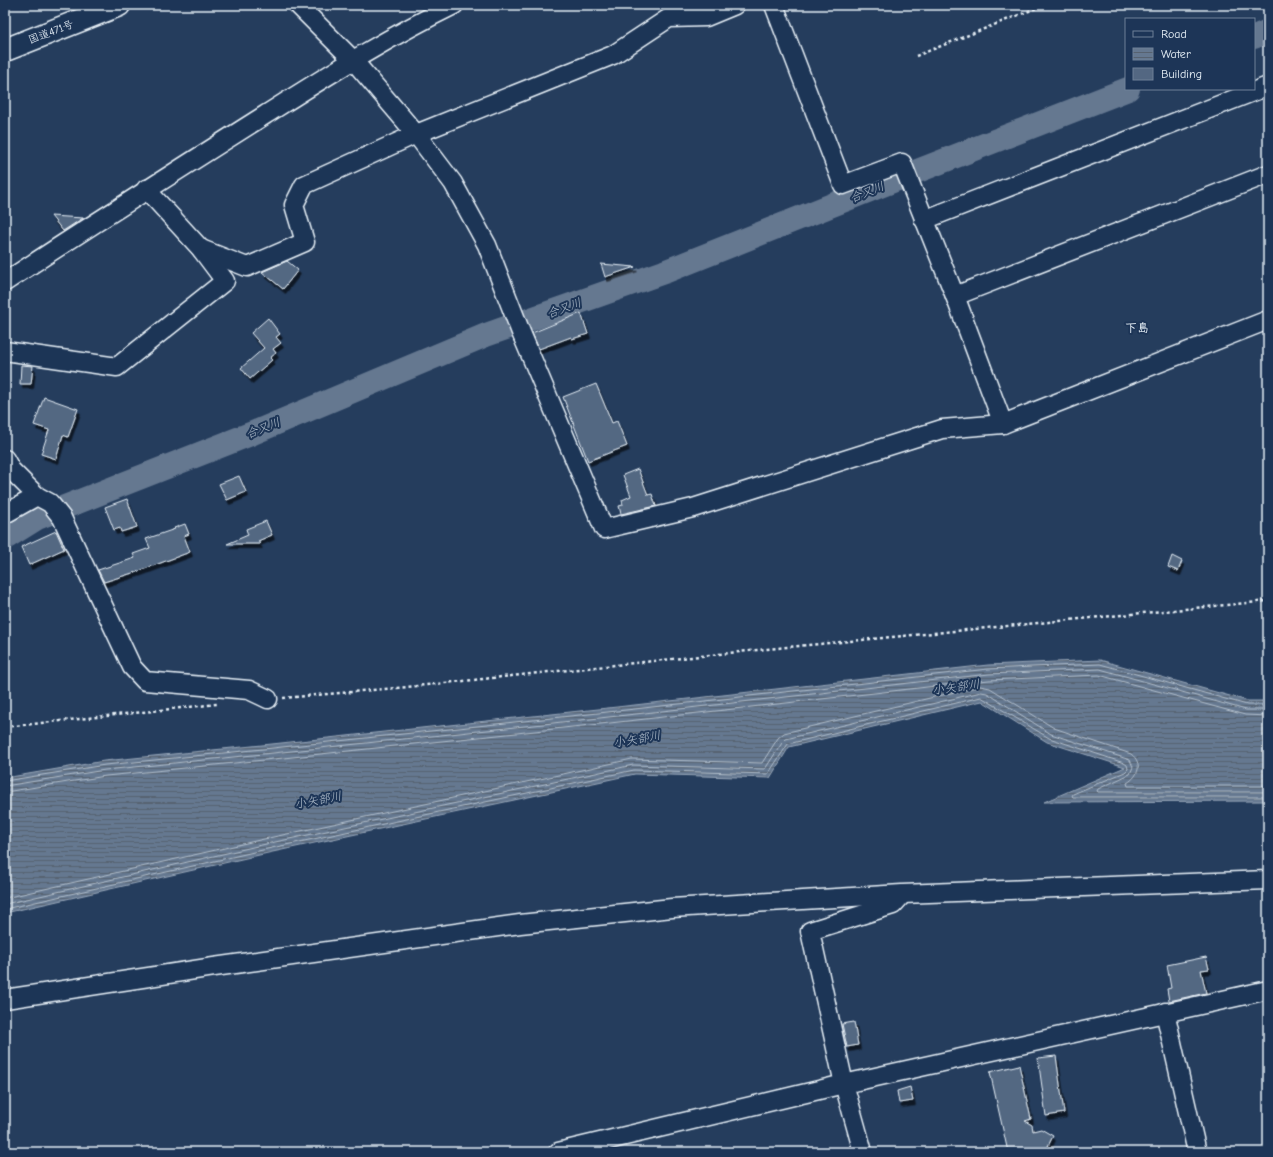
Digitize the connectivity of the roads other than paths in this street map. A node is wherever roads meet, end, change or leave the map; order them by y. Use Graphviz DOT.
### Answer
graph roads {
  1 [pos="119,5"];
  2 [pos="298,5"];
  3 [pos="454,5"];
  4 [pos="735,5"];
  5 [pos="774,5"];
  6 [pos="5,50"];
  7 [pos="353,60"];
  8 [pos="1268,86"];
  9 [pos="416,134"];
  10 [pos="1268,174"];
  11 [pos="146,189"];
  12 [pos="924,220"];
  13 [pos="201,249"];
  14 [pos="5,282"];
  15 [pos="955,296"];
  16 [pos="1268,320"];
  17 [pos="5,351"];
  18 [pos="1003,424"];
  19 [pos="5,459"];
  20 [pos="44,499"];
  21 [pos="5,514"];
  22 [pos="268,699"];
  23 [pos="1268,880"];
  24 [pos="902,894"];
  25 [pos="1268,990"];
  26 [pos="5,999"];
  27 [pos="1165,1012"];
  28 [pos="844,1084"];
  29 [pos="558,1152"];
  30 [pos="863,1152"];
  31 [pos="1197,1152"];
  1 -- 6 [label="highway, 国道471号"];
  2 -- 7 [label="street"];
  3 -- 7 [label="street"];
  4 -- 9 [label="street"];
  5 -- 12 [label="street"];
  7 -- 9 [label="street"];
  7 -- 11 [label="street"];
  8 -- 12 [label="street"];
  9 -- 13 [label="street"];
  9 -- 18 [label="street"];
  10 -- 15 [label="street"];
  11 -- 13 [label="street"];
  11 -- 14 [label="street"];
  12 -- 15 [label="street"];
  13 -- 17 [label="street"];
  15 -- 18 [label="street"];
  16 -- 18 [label="street"];
  19 -- 20 [label="street"];
  20 -- 21 [label="street"];
  20 -- 22 [label="street"];
  23 -- 24 [label="street"];
  24 -- 26 [label="street"];
  24 -- 28 [label="street"];
  25 -- 27 [label="street"];
  27 -- 28 [label="street"];
  27 -- 31 [label="street"];
  28 -- 29 [label="street"];
  28 -- 30 [label="street"];
}
